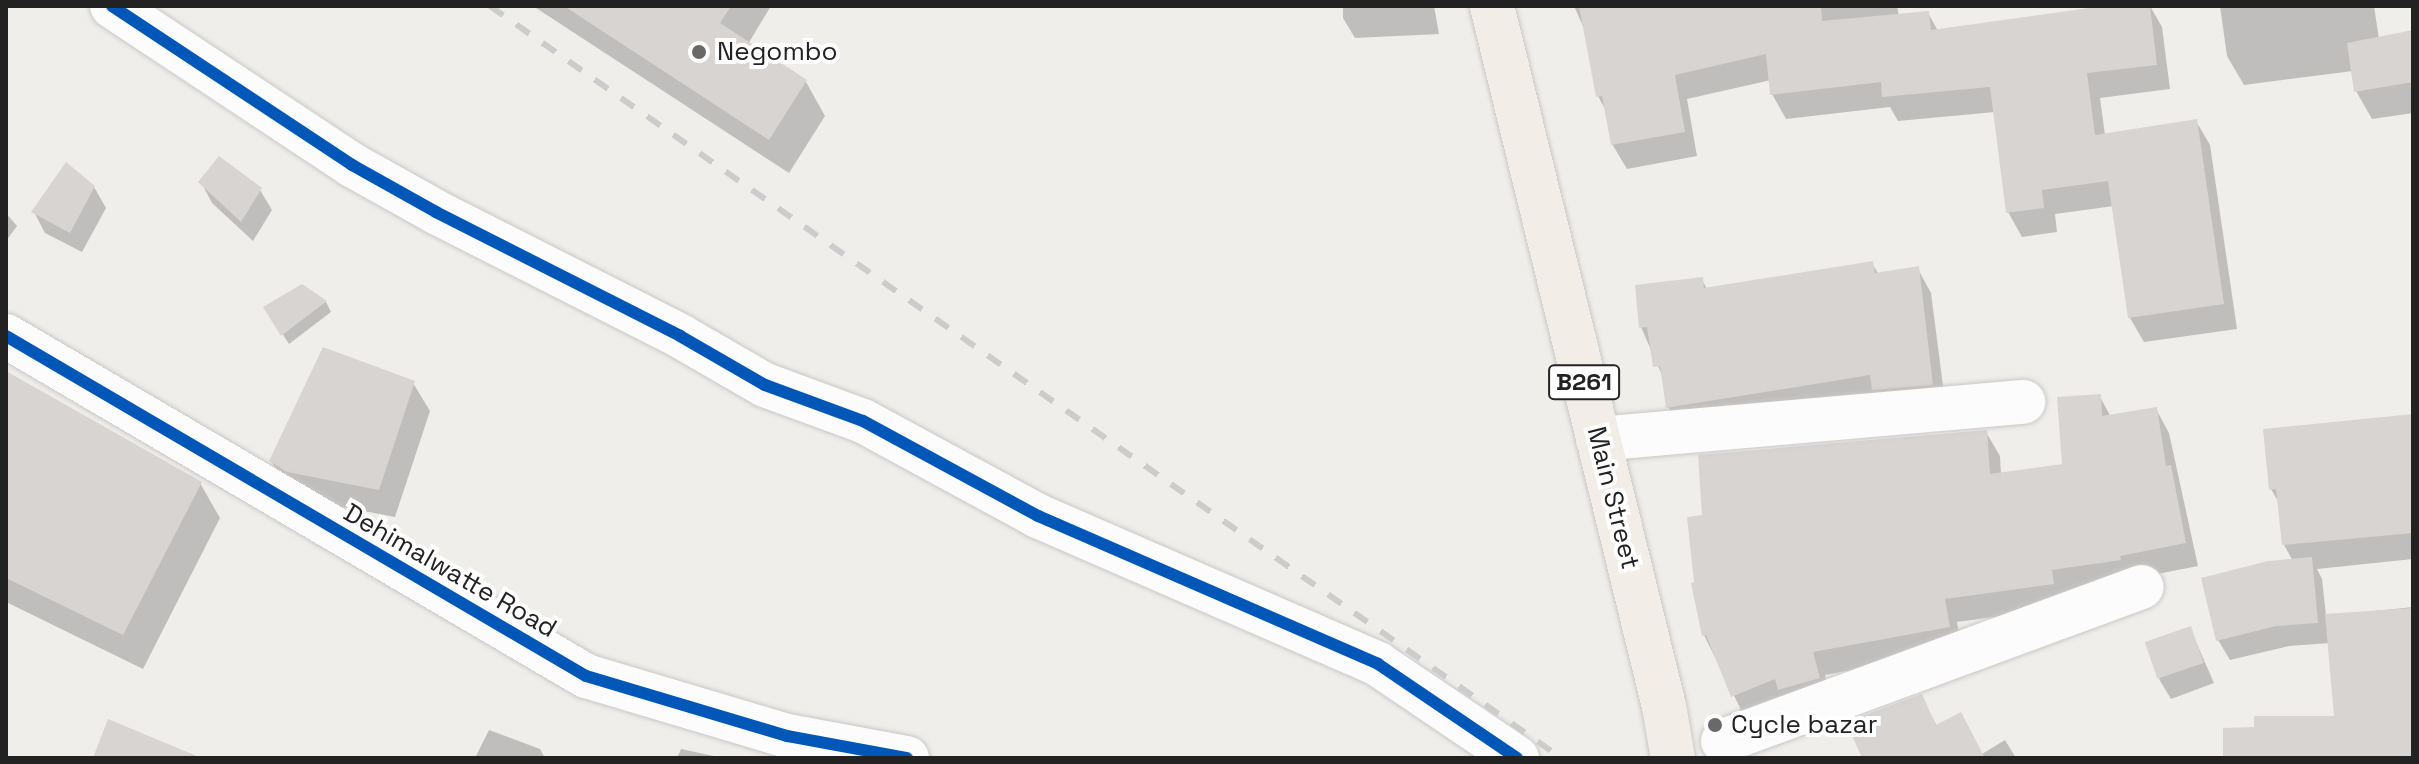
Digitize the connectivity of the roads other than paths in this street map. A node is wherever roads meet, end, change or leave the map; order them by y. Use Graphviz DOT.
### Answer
graph roads {
  1 [pos="112,6"];
  2 [pos="1492,6"];
  3 [pos="6,336"];
  4 [pos="2023,402"];
  5 [pos="1598,439"];
  6 [pos="2142,587"];
  7 [pos="1664,706"];
  8 [pos="785,747"];
  9 [pos="1735,749"];
  10 [pos="907,758"];
  11 [pos="1517,758"];
  12 [pos="1673,758"];
  1 -- 11 [label="street"];
  2 -- 5 [label="main road, Main Street / B261"];
  3 -- 8 [label="street, Dehimalwatte Road"];
  4 -- 5 [label="street"];
  5 -- 7 [label="main road, Main Street / B261"];
  6 -- 9 [label="street"];
  7 -- 9 [label="street"];
  7 -- 12 [label="main road, Main Street / B261"];
  8 -- 10 [label="street, Dehimalwatte Road"];
}
